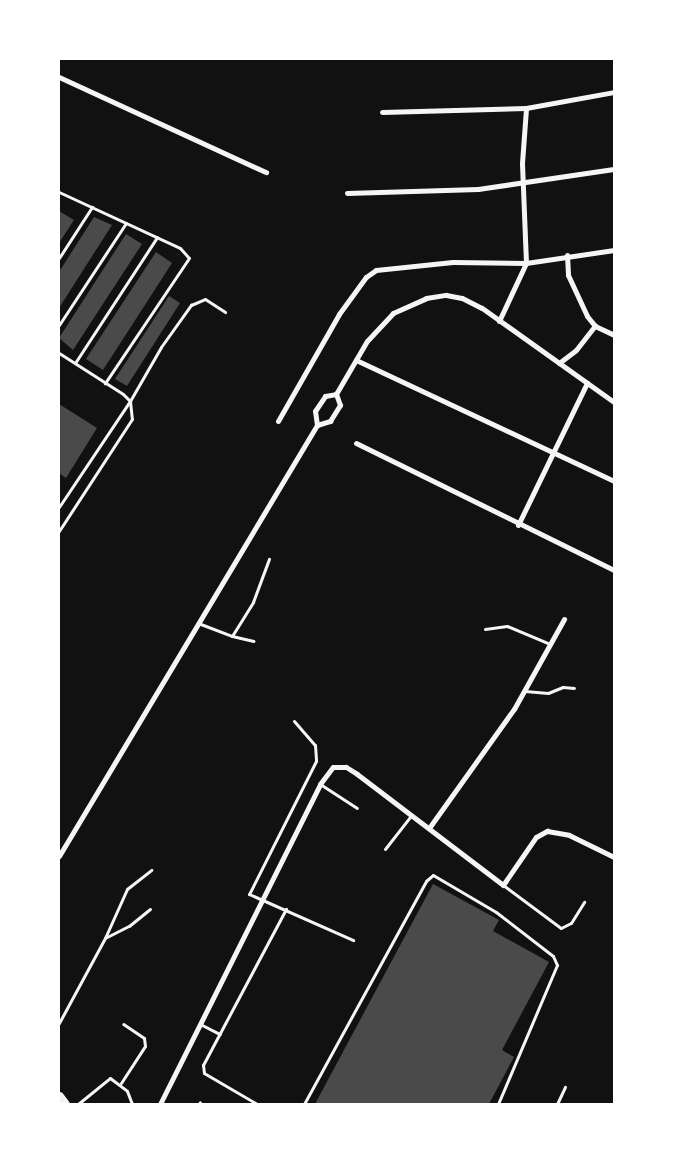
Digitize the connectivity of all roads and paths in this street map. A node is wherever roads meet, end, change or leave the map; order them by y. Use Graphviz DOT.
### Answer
graph roads {
  1 [pos="59,77"];
  2 [pos="614,92"];
  3 [pos="526,108"];
  4 [pos="382,112"];
  5 [pos="614,169"];
  6 [pos="266,172"];
  7 [pos="524,183"];
  8 [pos="348,193"];
  9 [pos="60,194"];
  10 [pos="92,207"];
  11 [pos="126,223"];
  12 [pos="157,237"];
  13 [pos="614,250"];
  14 [pos="567,255"];
  15 [pos="59,258"];
  16 [pos="526,263"];
  17 [pos="226,312"];
  18 [pos="499,321"];
  19 [pos="59,325"];
  20 [pos="595,326"];
  21 [pos="614,335"];
  22 [pos="59,353"];
  23 [pos="356,360"];
  24 [pos="75,363"];
  25 [pos="559,363"];
  26 [pos="105,382"];
  27 [pos="587,383"];
  28 [pos="336,394"];
  29 [pos="130,401"];
  30 [pos="614,402"];
  31 [pos="278,421"];
  32 [pos="317,425"];
  33 [pos="356,443"];
  34 [pos="552,451"];
  35 [pos="614,481"];
  36 [pos="59,507"];
  37 [pos="518,525"];
  38 [pos="59,531"];
  39 [pos="270,559"];
  40 [pos="614,570"];
  41 [pos="564,619"];
  42 [pos="198,623"];
  43 [pos="485,629"];
  44 [pos="232,636"];
  45 [pos="253,641"];
  46 [pos="551,644"];
  47 [pos="574,688"];
  48 [pos="525,691"];
  49 [pos="294,721"];
  50 [pos="320,784"];
  51 [pos="357,808"];
  52 [pos="410,818"];
  53 [pos="429,828"];
  54 [pos="385,849"];
  55 [pos="59,856"];
  56 [pos="614,857"];
  57 [pos="151,870"];
  58 [pos="503,885"];
  59 [pos="264,899"];
  60 [pos="584,902"];
  61 [pos="150,909"];
  62 [pos="286,909"];
  63 [pos="105,938"];
  64 [pos="353,940"];
  65 [pos="59,1023"];
  66 [pos="123,1024"];
  67 [pos="202,1025"];
  68 [pos="220,1034"];
  69 [pos="121,1083"];
  70 [pos="565,1087"];
  71 [pos="59,1096"];
  72 [pos="65,1104"];
  73 [pos="78,1104"];
  74 [pos="132,1104"];
  75 [pos="160,1104"];
  76 [pos="257,1104"];
  77 [pos="304,1104"];
  78 [pos="498,1104"];
  79 [pos="557,1104"];
  1 -- 6 [label="street"];
  2 -- 3 [label="street"];
  3 -- 4 [label="street"];
  3 -- 7 [label="street"];
  5 -- 7 [label="street"];
  7 -- 8 [label="street"];
  7 -- 16 [label="street"];
  9 -- 10 [label="lane"];
  10 -- 11 [label="lane"];
  10 -- 15 [label="lane"];
  11 -- 12 [label="lane"];
  11 -- 19 [label="lane"];
  12 -- 24 [label="lane"];
  12 -- 26 [label="lane"];
  13 -- 14 [label="street"];
  14 -- 16 [label="street"];
  14 -- 20 [label="street"];
  16 -- 18 [label="street"];
  16 -- 31 [label="street"];
  17 -- 29 [label="lane"];
  18 -- 23 [label="street"];
  18 -- 25 [label="street"];
  20 -- 21 [label="street"];
  20 -- 25 [label="street"];
  22 -- 24 [label="lane"];
  23 -- 28 [label="street"];
  23 -- 34 [label="street"];
  24 -- 26 [label="lane"];
  25 -- 27 [label="street"];
  26 -- 29 [label="lane"];
  27 -- 30 [label="street"];
  27 -- 34 [label="street"];
  28 -- 32 [label="street"];
  28 -- 32 [label="street"];
  29 -- 36 [label="lane"];
  29 -- 38 [label="lane"];
  32 -- 42 [label="street"];
  33 -- 37 [label="street"];
  34 -- 35 [label="street"];
  34 -- 37 [label="street"];
  37 -- 40 [label="street"];
  39 -- 44 [label="lane"];
  41 -- 46 [label="street"];
  42 -- 44 [label="lane"];
  42 -- 55 [label="street"];
  43 -- 46 [label="lane"];
  44 -- 45 [label="lane"];
  46 -- 48 [label="street"];
  47 -- 48 [label="lane"];
  48 -- 53 [label="street"];
  49 -- 59 [label="lane"];
  50 -- 51 [label="lane"];
  50 -- 52 [label="street"];
  50 -- 59 [label="street"];
  52 -- 53 [label="street"];
  52 -- 54 [label="lane"];
  53 -- 58 [label="street"];
  56 -- 58 [label="street"];
  57 -- 63 [label="lane"];
  58 -- 60 [label="lane"];
  59 -- 62 [label="lane"];
  59 -- 67 [label="street"];
  61 -- 63 [label="lane"];
  62 -- 64 [label="lane"];
  62 -- 68 [label="lane"];
  63 -- 65 [label="lane"];
  66 -- 69 [label="lane"];
  67 -- 68 [label="lane"];
  67 -- 75 [label="street"];
  68 -- 76 [label="lane"];
  69 -- 73 [label="lane"];
  69 -- 74 [label="lane"];
  70 -- 79 [label="lane"];
  71 -- 72 [label="main road"];
  77 -- 78 [label="lane"];
}
